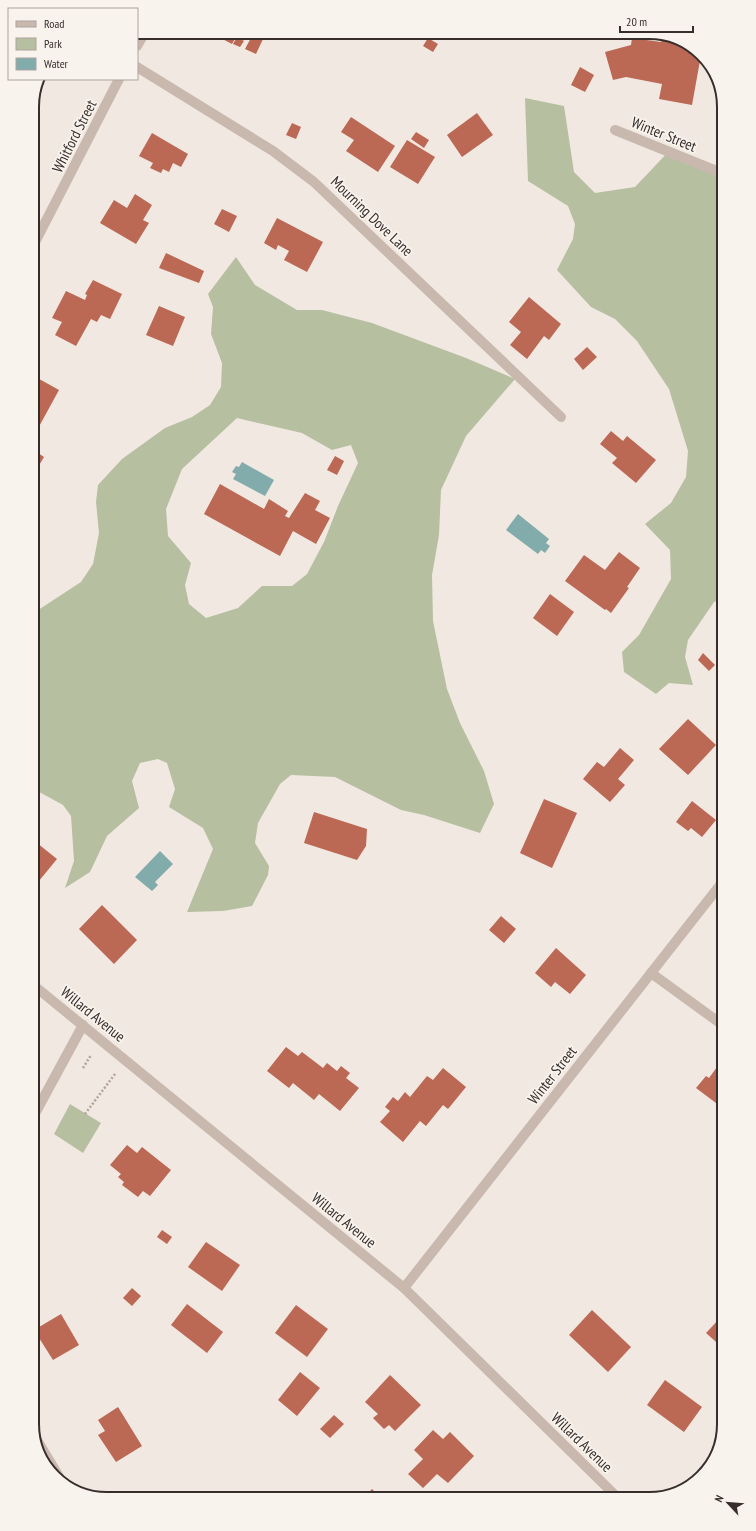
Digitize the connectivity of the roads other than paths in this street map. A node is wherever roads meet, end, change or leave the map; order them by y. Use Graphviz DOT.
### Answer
graph roads {
  1 [pos="138,68"];
  2 [pos="118,80"];
  3 [pos="615,130"];
  4 [pos="717,171"];
  5 [pos="39,234"];
  6 [pos="561,417"];
  7 [pos="717,889"];
  8 [pos="651,973"];
  9 [pos="39,990"];
  10 [pos="717,1021"];
  11 [pos="83,1025"];
  12 [pos="39,1106"];
  13 [pos="404,1288"];
  14 [pos="612,1492"];
  1 -- 6 [label="street, Mourning Dove Lane"];
  2 -- 5 [label="street, Whitford Street"];
  3 -- 4 [label="street, Winter Street"];
  7 -- 8 [label="street, Winter Street"];
  8 -- 10 [label="street"];
  8 -- 13 [label="street, Winter Street"];
  9 -- 11 [label="street, Willard Avenue"];
  11 -- 12 [label="street"];
  11 -- 13 [label="street, Willard Avenue"];
  13 -- 14 [label="street, Willard Avenue"];
}
